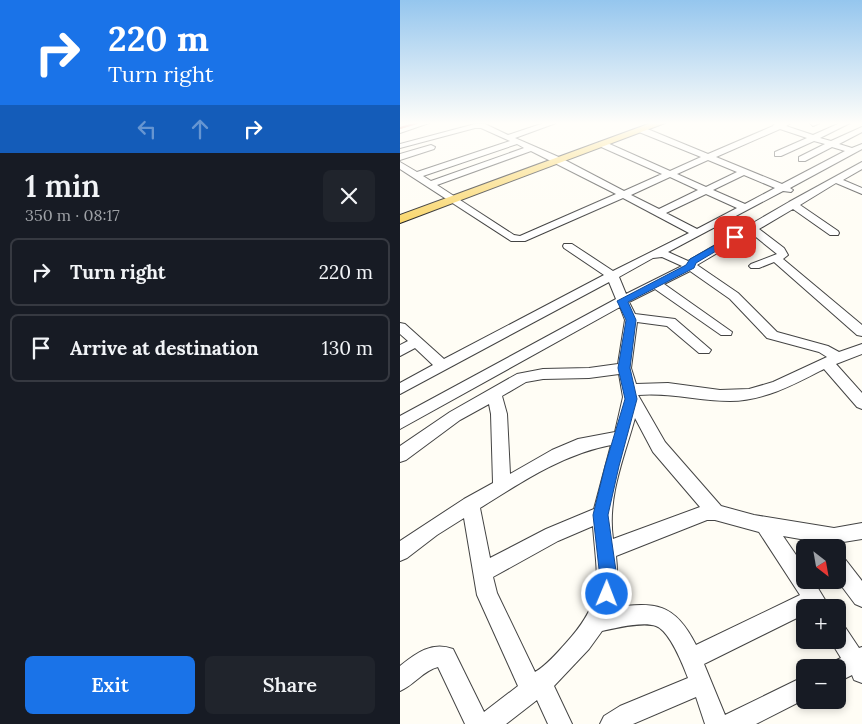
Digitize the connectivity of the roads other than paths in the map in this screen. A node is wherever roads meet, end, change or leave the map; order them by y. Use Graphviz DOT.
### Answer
graph roads {
  1 [pos="472,157"];
  2 [pos="507,157"];
  3 [pos="551,157"];
  4 [pos="567,157"];
  5 [pos="631,157"];
  6 [pos="709,157"];
  7 [pos="806,157"];
  8 [pos="841,157"];
  9 [pos="802,159"];
  10 [pos="558,160"];
  11 [pos="400,165"];
  12 [pos="862,165"];
  13 [pos="744,172"];
  14 [pos="670,174"];
  15 [pos="417,175"];
  16 [pos="836,180"];
  17 [pos="431,184"];
  18 [pos="784,188"];
  19 [pos="706,190"];
  20 [pos="862,191"];
  21 [pos="623,194"];
  22 [pos="805,196"];
  23 [pos="454,199"];
  24 [pos="792,204"];
  25 [pos="746,208"];
  26 [pos="658,213"];
  27 [pos="400,219"];
  28 [pos="750,228"];
  29 [pos="697,233"];
  30 [pos="834,233"];
  31 [pos="568,246"];
  32 [pos="657,254"];
  33 [pos="776,258"];
  34 [pos="691,266"];
  35 [pos="755,266"];
  36 [pos="612,276"];
  37 [pos="655,284"];
  38 [pos="622,301"];
  39 [pos="630,317"];
  40 [pos="400,327"];
  41 [pos="726,332"];
  42 [pos="862,332"];
  43 [pos="417,342"];
  44 [pos="862,349"];
  45 [pos="704,350"];
  46 [pos="400,351"];
  47 [pos="832,360"];
  48 [pos="443,366"];
  49 [pos="624,368"];
  50 [pos="400,389"];
  51 [pos="494,393"];
  52 [pos="631,394"];
  53 [pos="862,403"];
  54 [pos="400,423"];
  55 [pos="621,437"];
  56 [pos="400,455"];
  57 [pos="502,486"];
  58 [pos="470,504"];
  59 [pos="714,512"];
  60 [pos="600,515"];
  61 [pos="765,525"];
  62 [pos="862,531"];
  63 [pos="811,532"];
  64 [pos="816,539"];
  65 [pos="400,552"];
  66 [pos="605,552"];
  67 [pos="482,572"];
  68 [pos="846,576"];
  69 [pos="862,597"];
  70 [pos="814,599"];
  71 [pos="796,612"];
  72 [pos="596,621"];
  73 [pos="846,649"];
  74 [pos="691,659"];
  75 [pos="854,666"];
  76 [pos="400,680"];
  77 [pos="701,684"];
  78 [pos="536,685"];
  79 [pos="796,692"];
  80 [pos="477,724"];
  81 [pos="487,724"];
  82 [pos="560,724"];
  83 [pos="612,724"];
  84 [pos="717,724"];
  85 [pos="732,724"];
  1 -- 15 [label="street"];
  2 -- 17 [label="street"];
  3 -- 10 [label="street"];
  4 -- 10 [label="main road"];
  5 -- 14 [label="street"];
  6 -- 13 [label="street"];
  6 -- 14 [label="street"];
  7 -- 9 [label="street"];
  8 -- 18 [label="street"];
  10 -- 21 [label="street"];
  10 -- 23 [label="main road"];
  11 -- 15 [label="street"];
  12 -- 16 [label="street"];
  13 -- 18 [label="street"];
  13 -- 19 [label="street"];
  14 -- 19 [label="street"];
  14 -- 21 [label="street"];
  15 -- 17 [label="street"];
  16 -- 20 [label="street"];
  16 -- 22 [label="street"];
  17 -- 23 [label="street"];
  18 -- 22 [label="street"];
  18 -- 25 [label="street"];
  19 -- 25 [label="street"];
  19 -- 26 [label="street"];
  21 -- 23 [label="street"];
  21 -- 26 [label="street"];
  22 -- 24 [label="street"];
  23 -- 27 [label="main road"];
  24 -- 28 [label="street"];
  24 -- 30 [label="street"];
  25 -- 29 [label="street"];
  26 -- 29 [label="street"];
  28 -- 33 [label="street"];
  28 -- 34 [label="street"];
  29 -- 32 [label="street"];
  31 -- 36 [label="street"];
  32 -- 34 [label="street"];
  32 -- 36 [label="street"];
  33 -- 35 [label="street"];
  33 -- 42 [label="street"];
  34 -- 37 [label="street"];
  34 -- 47 [label="street"];
  36 -- 38 [label="street"];
  36 -- 48 [label="street"];
  37 -- 38 [label="street"];
  37 -- 41 [label="street"];
  38 -- 39 [label="street"];
  38 -- 54 [label="street"];
  39 -- 45 [label="street"];
  39 -- 49 [label="street"];
  40 -- 43 [label="street"];
  43 -- 46 [label="street"];
  43 -- 48 [label="street"];
  44 -- 47 [label="street"];
  47 -- 52 [label="street"];
  47 -- 53 [label="street"];
  48 -- 50 [label="street"];
  49 -- 51 [label="street"];
  49 -- 52 [label="street"];
  51 -- 56 [label="street"];
  51 -- 57 [label="street"];
  52 -- 55 [label="street"];
  52 -- 59 [label="street"];
  55 -- 57 [label="street"];
  55 -- 60 [label="street"];
  57 -- 58 [label="street"];
  58 -- 65 [label="street"];
  58 -- 67 [label="street"];
  59 -- 61 [label="street"];
  59 -- 66 [label="street"];
  60 -- 66 [label="street"];
  60 -- 67 [label="street"];
  61 -- 63 [label="street"];
  61 -- 70 [label="street"];
  62 -- 63 [label="street"];
  63 -- 64 [label="street"];
  66 -- 72 [label="street"];
  67 -- 78 [label="street"];
  68 -- 69 [label="street"];
  71 -- 74 [label="street"];
  72 -- 74 [label="street"];
  72 -- 78 [label="street"];
  73 -- 75 [label="street"];
  74 -- 77 [label="street"];
  76 -- 80 [label="street"];
  77 -- 83 [label="street"];
  77 -- 84 [label="street"];
  78 -- 81 [label="street"];
  78 -- 82 [label="street"];
  79 -- 85 [label="street"];
}
